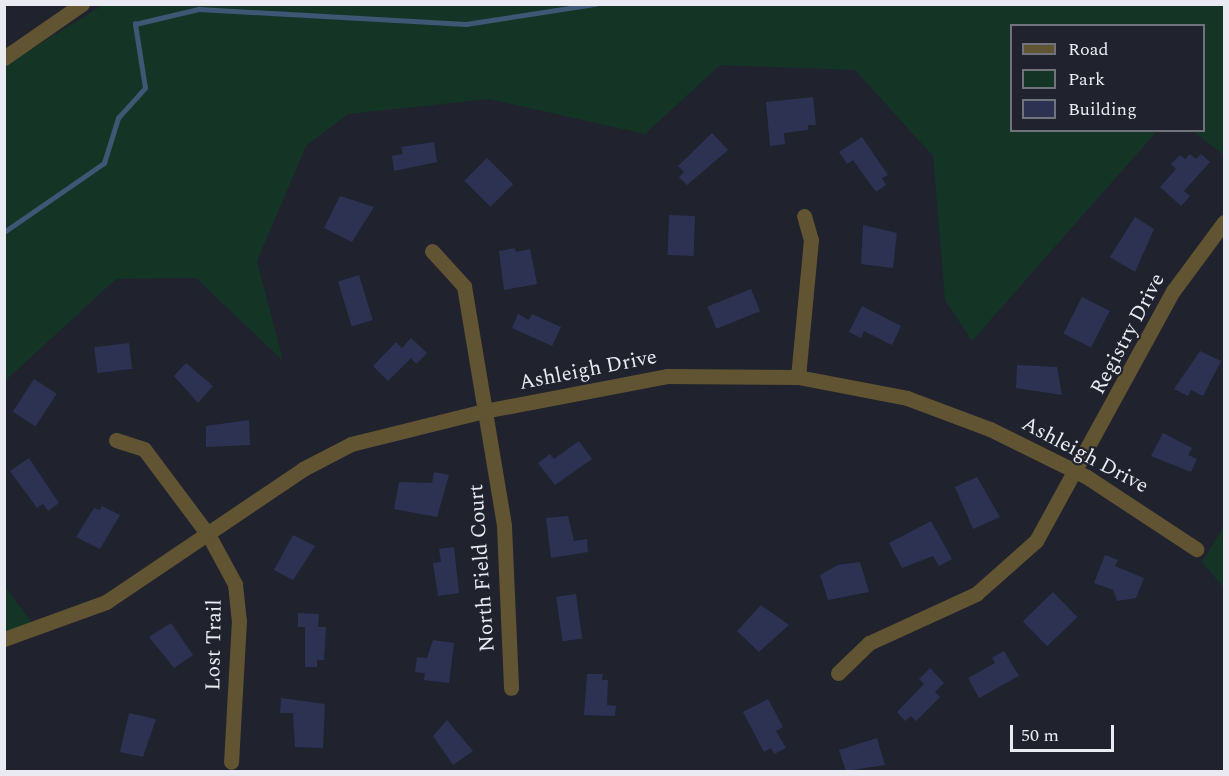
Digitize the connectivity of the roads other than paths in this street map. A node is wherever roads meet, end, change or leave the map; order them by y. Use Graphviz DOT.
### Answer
graph roads {
  1 [pos="82,4"];
  2 [pos="4,58"];
  3 [pos="804,216"];
  4 [pos="1224,222"];
  5 [pos="432,250"];
  6 [pos="798,377"];
  7 [pos="484,411"];
  8 [pos="116,440"];
  9 [pos="1077,472"];
  10 [pos="208,536"];
  11 [pos="1196,549"];
  12 [pos="4,639"];
  13 [pos="838,673"];
  14 [pos="511,688"];
  15 [pos="231,762"];
  1 -- 2 [label="street"];
  3 -- 6 [label="street"];
  4 -- 9 [label="street, Registry Drive"];
  5 -- 7 [label="street, North Field Court"];
  6 -- 7 [label="street, Ashleigh Drive"];
  6 -- 9 [label="street, Ashleigh Drive"];
  7 -- 10 [label="street, Ashleigh Drive"];
  7 -- 14 [label="street, North Field Court"];
  8 -- 10 [label="street, Lost Trail"];
  9 -- 11 [label="street, Ashleigh Drive"];
  9 -- 13 [label="street, Registry Drive"];
  10 -- 12 [label="street, Ashleigh Drive"];
  10 -- 15 [label="street, Lost Trail"];
}
